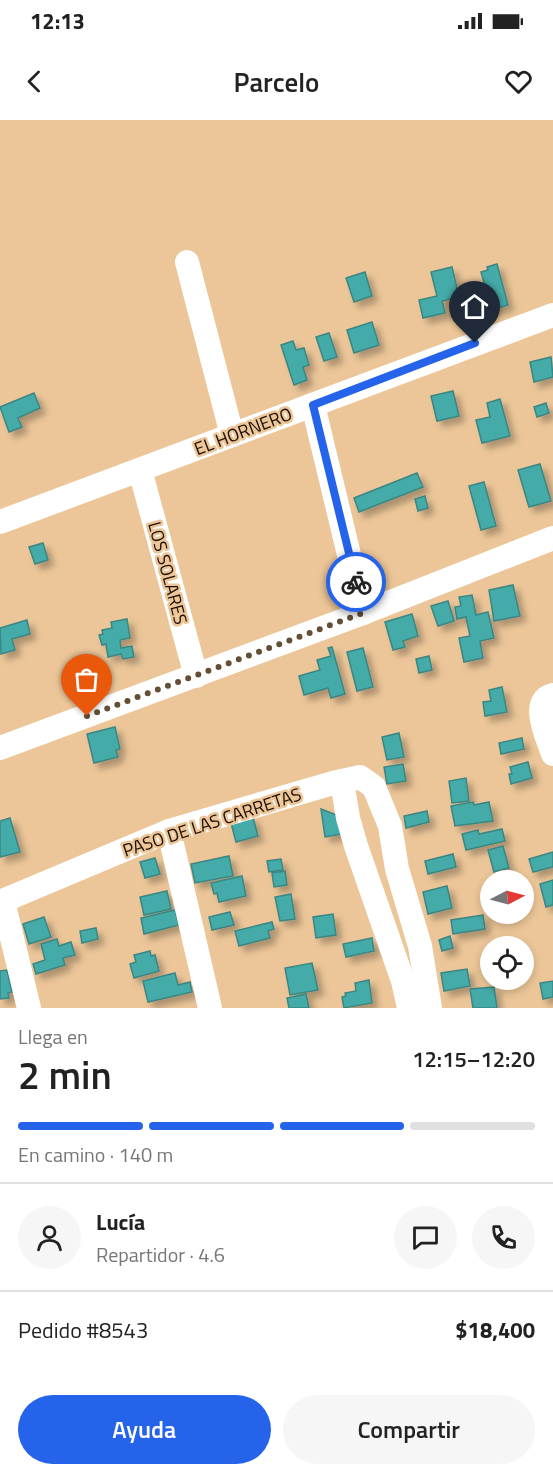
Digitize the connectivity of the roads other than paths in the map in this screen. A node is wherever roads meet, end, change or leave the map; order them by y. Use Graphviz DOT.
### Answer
graph roads {
  1 [pos="187,262"];
  2 [pos="553,315"];
  3 [pos="313,405"];
  4 [pos="232,435"];
  5 [pos="140,470"];
  6 [pos="0,522"];
  7 [pos="553,538"];
  8 [pos="363,613"];
  9 [pos="196,676"];
  10 [pos="553,695"];
  11 [pos="0,748"];
  12 [pos="553,754"];
  13 [pos="351,779"];
  14 [pos="169,831"];
  15 [pos="2,902"];
  16 [pos="29,1008"];
  17 [pos="210,1008"];
  18 [pos="409,1008"];
  19 [pos="430,1008"];
  1 -- 4 [label="street"];
  2 -- 3 [label="street, EL HORNERO"];
  3 -- 4 [label="street, EL HORNERO"];
  3 -- 8 [label="street"];
  4 -- 5 [label="street, EL HORNERO"];
  5 -- 6 [label="street, EL HORNERO"];
  5 -- 9 [label="street, LOS SOLARES"];
  7 -- 8 [label="street"];
  8 -- 9 [label="street"];
  9 -- 11 [label="street"];
  10 -- 12 [label="street"];
  13 -- 14 [label="street, PASO DE LAS CARRETAS"];
  13 -- 18 [label="street"];
  13 -- 19 [label="street"];
  14 -- 15 [label="street, PASO DE LAS CARRETAS"];
  14 -- 17 [label="street"];
  15 -- 16 [label="street"];
}
